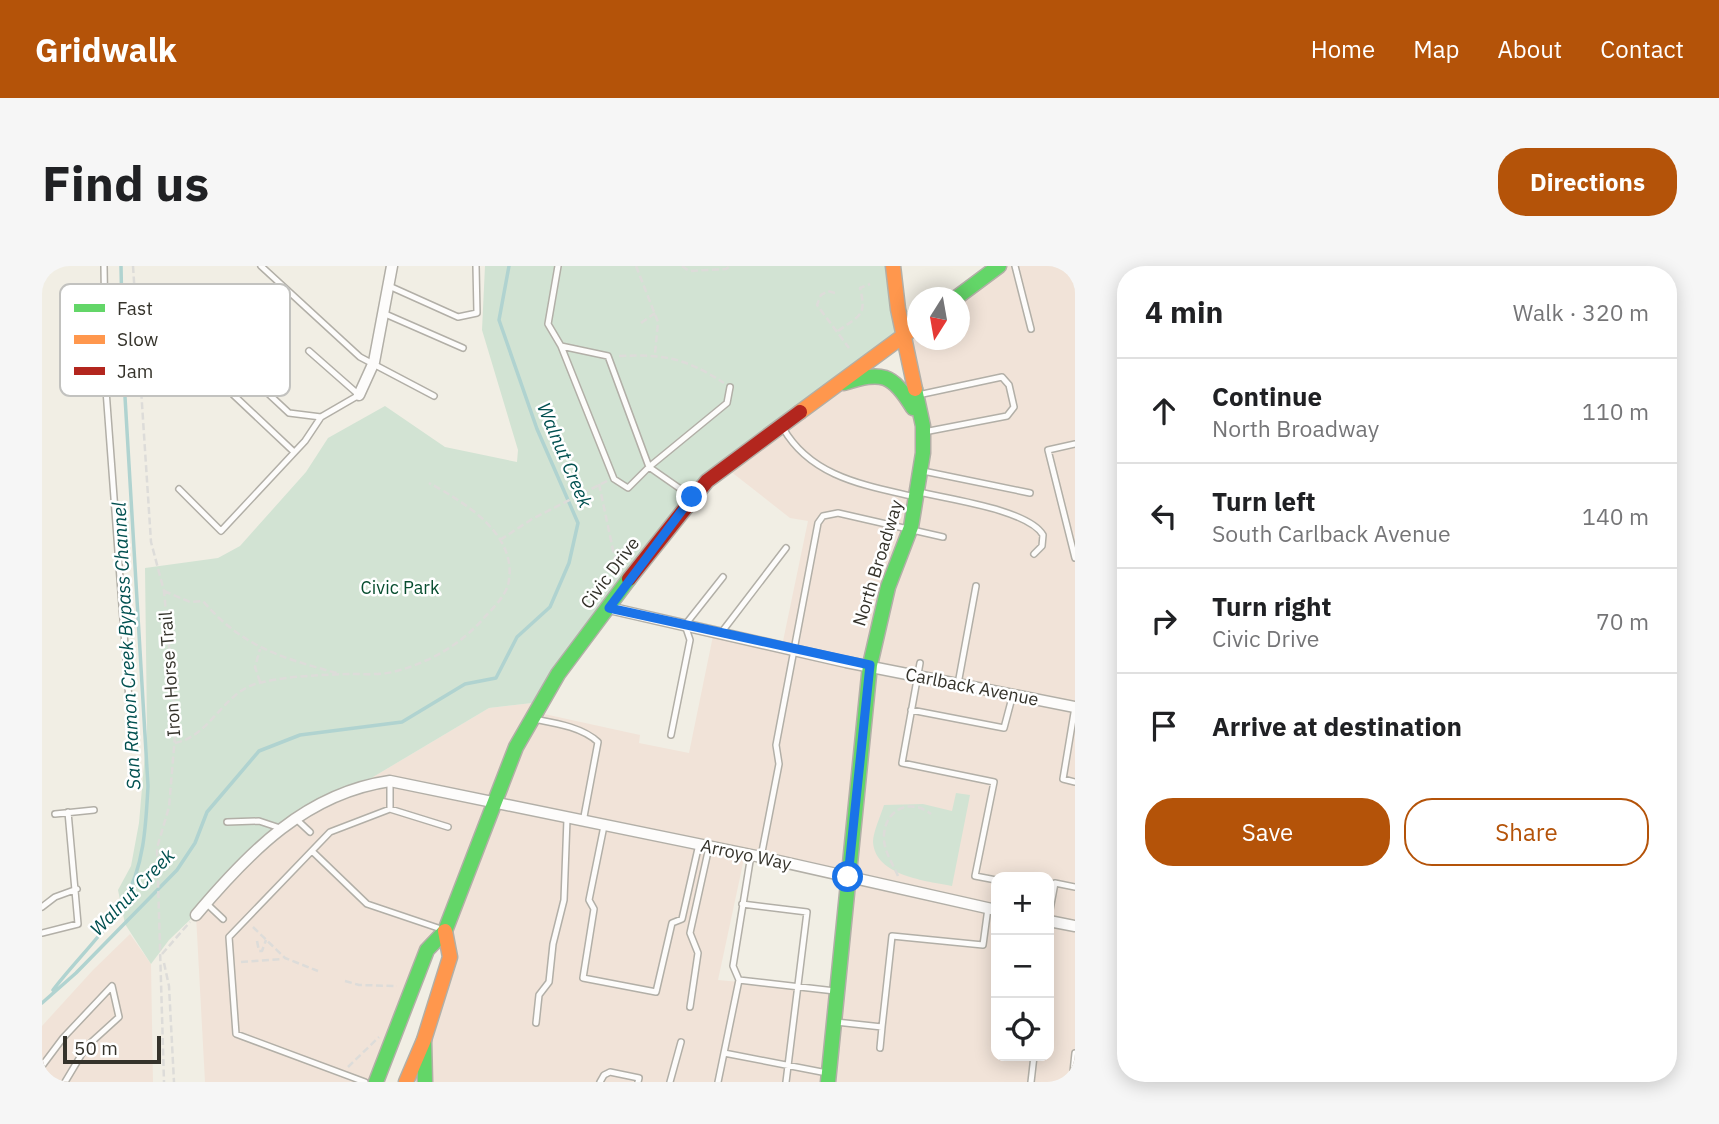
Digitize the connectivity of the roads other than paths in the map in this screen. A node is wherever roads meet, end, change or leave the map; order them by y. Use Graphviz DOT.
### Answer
graph roads {
  1 [pos="104,266"];
  2 [pos="261,266"];
  3 [pos="476,266"];
  4 [pos="558,266"];
  5 [pos="893,266"];
  6 [pos="999,266"];
  7 [pos="1015,266"];
  8 [pos="391,267"];
  9 [pos="104,284"];
  10 [pos="281,284"];
  11 [pos="388,286"];
  12 [pos="970,288"];
  13 [pos="290,293"];
  14 [pos="383,313"];
  15 [pos="1031,329"];
  16 [pos="907,331"];
  17 [pos="904,333"];
  18 [pos="561,346"];
  19 [pos="463,348"];
  20 [pos="309,351"];
  21 [pos="374,362"];
  22 [pos="730,387"];
  23 [pos="829,388"];
  24 [pos="106,396"];
  25 [pos="234,396"];
  26 [pos="271,396"];
  27 [pos="359,396"];
  28 [pos="434,396"];
  29 [pos="916,396"];
  30 [pos="321,416"];
  31 [pos="781,423"];
  32 [pos="923,429"];
  33 [pos="1075,444"];
  34 [pos="294,453"];
  35 [pos="649,467"];
  36 [pos="922,470"];
  37 [pos="179,489"];
  38 [pos="1030,494"];
  39 [pos="919,495"];
  40 [pos="692,497"];
  41 [pos="911,527"];
  42 [pos="943,537"];
  43 [pos="786,548"];
  44 [pos="1034,554"];
  45 [pos="1075,558"];
  46 [pos="723,577"];
  47 [pos="976,586"];
  48 [pos="609,608"];
  49 [pos="685,625"];
  50 [pos="720,633"];
  51 [pos="792,648"];
  52 [pos="920,663"];
  53 [pos="870,665"];
  54 [pos="917,676"];
  55 [pos="958,684"];
  56 [pos="1013,694"];
  57 [pos="1075,707"];
  58 [pos="911,710"];
  59 [pos="130,713"];
  60 [pos="531,719"];
  61 [pos="671,735"];
  62 [pos="390,781"];
  63 [pos="1075,782"];
  64 [pos="494,804"];
  65 [pos="390,809"];
  66 [pos="94,810"];
  67 [pos="68,813"];
  68 [pos="55,814"];
  69 [pos="295,818"];
  70 [pos="566,819"];
  71 [pos="227,822"];
  72 [pos="583,822"];
  73 [pos="604,826"];
  74 [pos="449,827"];
  75 [pos="283,829"];
  76 [pos="310,832"];
  77 [pos="704,846"];
  78 [pos="312,851"];
  79 [pos="756,856"];
  80 [pos="848,877"];
  81 [pos="991,879"];
  82 [pos="1075,887"];
  83 [pos="1054,888"];
  84 [pos="77,890"];
  85 [pos="206,903"];
  86 [pos="742,904"];
  87 [pos="42,907"];
  88 [pos="991,909"];
  89 [pos="991,914"];
  90 [pos="196,915"];
  91 [pos="223,919"];
  92 [pos="1054,922"];
  93 [pos="1075,926"];
  94 [pos="445,931"];
  95 [pos="42,933"];
  96 [pos="739,980"];
  97 [pos="797,987"];
  98 [pos="835,991"];
  99 [pos="690,1007"];
  100 [pos="833,1022"];
  101 [pos="536,1023"];
  102 [pos="882,1027"];
  103 [pos="424,1040"];
  104 [pos="681,1042"];
  105 [pos="880,1048"];
  106 [pos="724,1053"];
  107 [pos="1075,1053"];
  108 [pos="1033,1061"];
  109 [pos="788,1065"];
  110 [pos="42,1066"];
  111 [pos="829,1077"];
  112 [pos="65,1082"];
  113 [pos="365,1082"];
  114 [pos="376,1082"];
  115 [pos="406,1082"];
  116 [pos="425,1082"];
  117 [pos="600,1082"];
  118 [pos="638,1082"];
  119 [pos="670,1082"];
  120 [pos="718,1082"];
  121 [pos="786,1082"];
  122 [pos="1031,1082"];
  123 [pos="1072,1082"];
  1 -- 9 [label="lane"];
  2 -- 10 [label="lane"];
  3 -- 11 [label="lane"];
  4 -- 18 [label="lane"];
  5 -- 17 [label="main road, North Broadway"];
  6 -- 12 [label="main road"];
  7 -- 15 [label="lane"];
  8 -- 11 [label="street"];
  11 -- 14 [label="street"];
  13 -- 21 [label="lane"];
  14 -- 19 [label="lane"];
  14 -- 21 [label="street"];
  16 -- 17 [label="main road, Civic Drive"];
  17 -- 23 [label="main road, Civic Drive"];
  17 -- 29 [label="main road, North Broadway"];
  18 -- 35 [label="lane"];
  18 -- 35 [label="lane"];
  20 -- 27 [label="lane"];
  21 -- 27 [label="street"];
  21 -- 28 [label="lane"];
  22 -- 35 [label="lane"];
  23 -- 31 [label="main road, Civic Drive"];
  23 -- 32 [label="main road"];
  24 -- 59 [label="lane"];
  25 -- 34 [label="lane"];
  26 -- 30 [label="lane"];
  27 -- 30 [label="lane"];
  29 -- 32 [label="main road, North Broadway"];
  29 -- 32 [label="lane"];
  30 -- 34 [label="lane"];
  31 -- 39 [label="lane"];
  31 -- 40 [label="main road, Civic Drive"];
  32 -- 36 [label="main road, North Broadway"];
  33 -- 45 [label="lane"];
  34 -- 37 [label="lane"];
  35 -- 40 [label="lane"];
  36 -- 38 [label="lane"];
  36 -- 39 [label="main road, North Broadway"];
  39 -- 41 [label="main road, North Broadway"];
  39 -- 44 [label="lane"];
  40 -- 48 [label="main road, Civic Drive"];
  41 -- 42 [label="lane"];
  41 -- 51 [label="lane"];
  41 -- 53 [label="main road, North Broadway"];
  43 -- 50 [label="lane"];
  46 -- 49 [label="lane"];
  47 -- 55 [label="lane"];
  48 -- 49 [label="street, Carlback Avenue"];
  48 -- 60 [label="main road, Civic Drive"];
  49 -- 50 [label="street, Carlback Avenue"];
  49 -- 61 [label="lane"];
  50 -- 51 [label="street, Carlback Avenue"];
  51 -- 53 [label="street, Carlback Avenue"];
  51 -- 79 [label="lane"];
  52 -- 54 [label="lane"];
  53 -- 54 [label="street, Carlback Avenue"];
  53 -- 80 [label="main road, North Broadway"];
  54 -- 55 [label="street, Carlback Avenue"];
  54 -- 58 [label="lane"];
  55 -- 56 [label="street, Carlback Avenue"];
  56 -- 57 [label="street, Carlback Avenue"];
  56 -- 58 [label="lane"];
  57 -- 63 [label="lane"];
  58 -- 81 [label="lane"];
  60 -- 64 [label="main road, Civic Drive"];
  60 -- 72 [label="lane"];
  62 -- 64 [label="street, Arroyo Way"];
  62 -- 65 [label="lane"];
  62 -- 69 [label="street"];
  64 -- 70 [label="street, Arroyo Way"];
  64 -- 94 [label="main road, Civic Drive"];
  65 -- 74 [label="lane"];
  65 -- 78 [label="lane"];
  66 -- 67 [label="lane"];
  67 -- 68 [label="lane"];
  67 -- 84 [label="lane"];
  69 -- 75 [label="street"];
  69 -- 76 [label="lane"];
  70 -- 72 [label="street, Arroyo Way"];
  70 -- 101 [label="lane"];
  71 -- 75 [label="lane"];
  72 -- 73 [label="street, Arroyo Way"];
  73 -- 77 [label="street, Arroyo Way"];
  73 -- 77 [label="lane"];
  75 -- 85 [label="street"];
  77 -- 79 [label="street, Arroyo Way"];
  77 -- 99 [label="lane"];
  78 -- 94 [label="lane"];
  78 -- 113 [label="lane"];
  79 -- 80 [label="street, Arroyo Way"];
  79 -- 86 [label="lane"];
  80 -- 88 [label="street, Arroyo Way"];
  80 -- 98 [label="main road, North Broadway"];
  82 -- 83 [label="lane"];
  84 -- 87 [label="lane"];
  84 -- 95 [label="lane"];
  85 -- 90 [label="street"];
  85 -- 91 [label="lane"];
  86 -- 96 [label="lane"];
  86 -- 97 [label="lane"];
  89 -- 102 [label="lane"];
  92 -- 93 [label="street"];
  94 -- 103 [label="main road, Civic Drive"];
  94 -- 114 [label="main road, Civic Drive"];
  96 -- 97 [label="lane"];
  96 -- 106 [label="lane"];
  97 -- 98 [label="lane"];
  97 -- 109 [label="lane"];
  98 -- 100 [label="main road, North Broadway"];
  100 -- 102 [label="lane"];
  100 -- 111 [label="main road, North Broadway"];
  102 -- 105 [label="lane"];
  103 -- 115 [label="main road, Civic Drive"];
  103 -- 116 [label="main road"];
  104 -- 119 [label="lane"];
  106 -- 109 [label="lane"];
  106 -- 120 [label="lane"];
  107 -- 123 [label="lane"];
  108 -- 122 [label="lane"];
  109 -- 111 [label="lane"];
  109 -- 121 [label="lane"];
  110 -- 112 [label="lane"];
  117 -- 118 [label="lane"];
}
